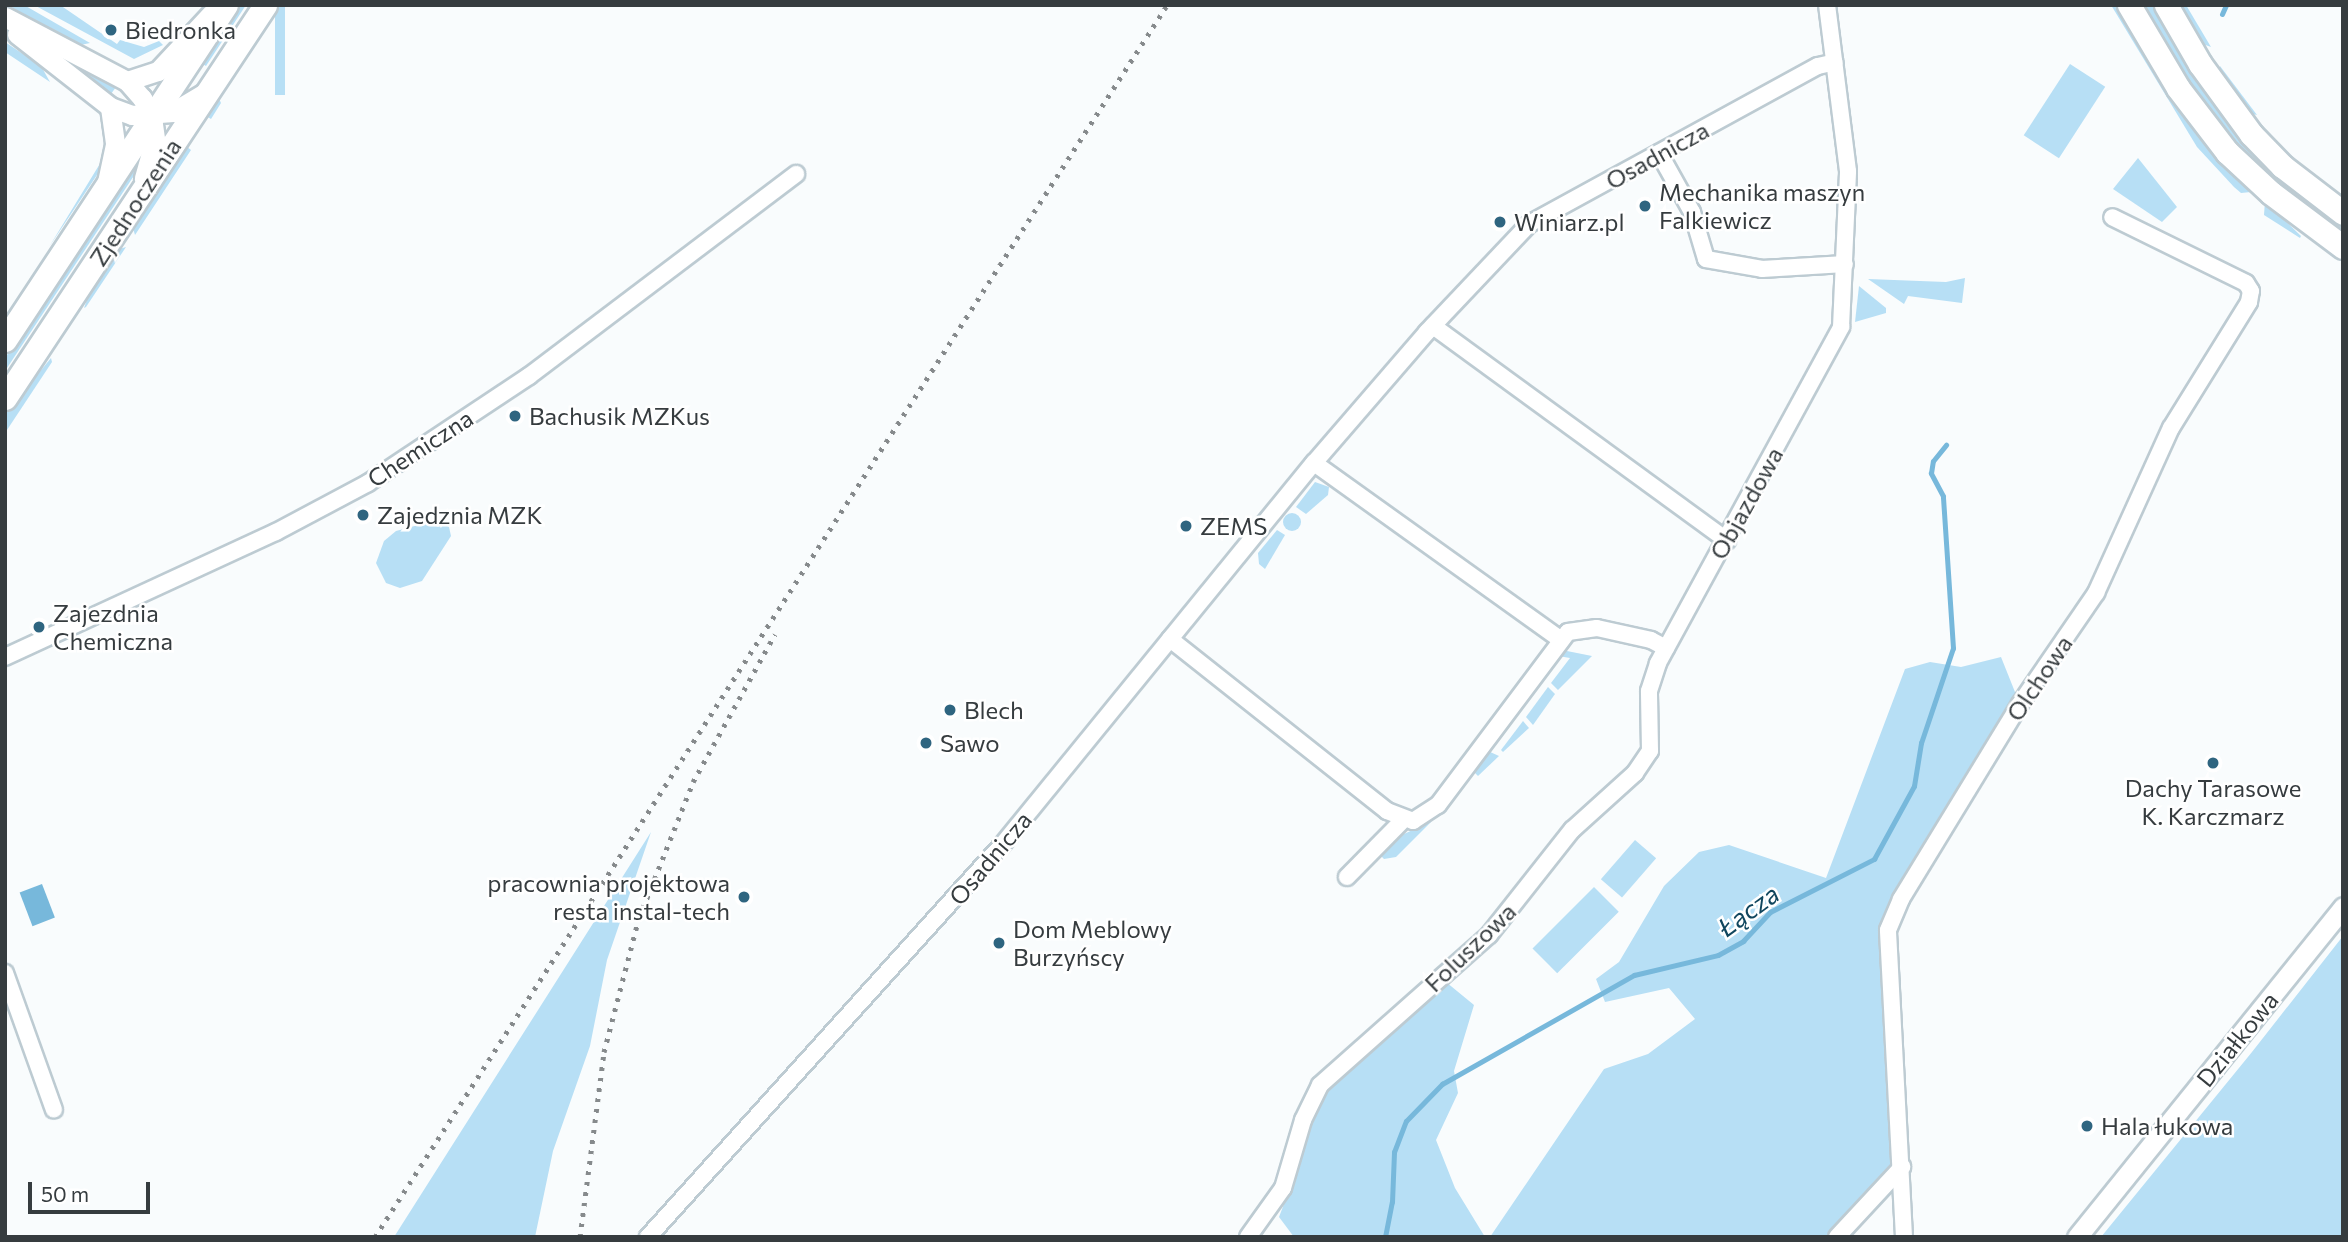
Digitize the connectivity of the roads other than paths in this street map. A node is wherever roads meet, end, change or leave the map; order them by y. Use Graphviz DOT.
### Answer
graph roads {
  1 [pos="218,5"];
  2 [pos="226,5"];
  3 [pos="265,5"];
  4 [pos="1827,5"];
  5 [pos="2129,5"];
  6 [pos="2166,5"];
  7 [pos="5,17"];
  8 [pos="5,25"];
  9 [pos="1835,62"];
  10 [pos="127,81"];
  11 [pos="209,90"];
  12 [pos="110,107"];
  13 [pos="152,117"];
  14 [pos="1659,153"];
  15 [pos="796,174"];
  16 [pos="105,188"];
  17 [pos="136,200"];
  18 [pos="2343,213"];
  19 [pos="2112,217"];
  20 [pos="2343,247"];
  21 [pos="1845,264"];
  22 [pos="1433,326"];
  23 [pos="5,340"];
  24 [pos="5,398"];
  25 [pos="1314,463"];
  26 [pos="1727,540"];
  27 [pos="1170,639"];
  28 [pos="1561,640"];
  29 [pos="1666,648"];
  30 [pos="5,657"];
  31 [pos="1404,819"];
  32 [pos="1347,877"];
  33 [pos="2343,906"];
  34 [pos="5,973"];
  35 [pos="54,1110"];
  36 [pos="1902,1167"];
  37 [pos="648,1237"];
  38 [pos="1248,1237"];
  39 [pos="1837,1237"];
  40 [pos="1904,1237"];
  41 [pos="2077,1237"];
  1 -- 10 [label="street"];
  2 -- 13 [label="main road, Zjednoczenia"];
  3 -- 11 [label="main road, Zjednoczenia"];
  4 -- 9 [label="street, Objazdowa"];
  5 -- 20 [label="main road"];
  6 -- 18 [label="main road"];
  7 -- 10 [label="street"];
  8 -- 12 [label="street"];
  9 -- 14 [label="street, Osadnicza"];
  9 -- 21 [label="street, Objazdowa"];
  10 -- 13 [label="street"];
  11 -- 13 [label="street"];
  11 -- 17 [label="main road, Zjednoczenia"];
  12 -- 13 [label="street"];
  12 -- 16 [label="street"];
  13 -- 16 [label="main road, Zjednoczenia"];
  13 -- 17 [label="street"];
  14 -- 21 [label="street"];
  14 -- 22 [label="street, Osadnicza"];
  15 -- 30 [label="street, Chemiczna"];
  16 -- 23 [label="main road, Zjednoczenia"];
  17 -- 24 [label="main road, Zjednoczenia"];
  19 -- 36 [label="street, Olchowa"];
  21 -- 26 [label="street, Objazdowa"];
  22 -- 25 [label="street, Osadnicza"];
  22 -- 26 [label="street"];
  25 -- 27 [label="street, Osadnicza"];
  25 -- 28 [label="street"];
  26 -- 29 [label="street, Objazdowa"];
  27 -- 31 [label="street"];
  27 -- 37 [label="street, Osadnicza"];
  28 -- 29 [label="street"];
  28 -- 31 [label="street"];
  29 -- 38 [label="street, Foluszowa"];
  31 -- 32 [label="street"];
  33 -- 41 [label="street, Działkowa"];
  34 -- 35 [label="street"];
  36 -- 39 [label="street"];
  36 -- 40 [label="street, Olchowa"];
}
